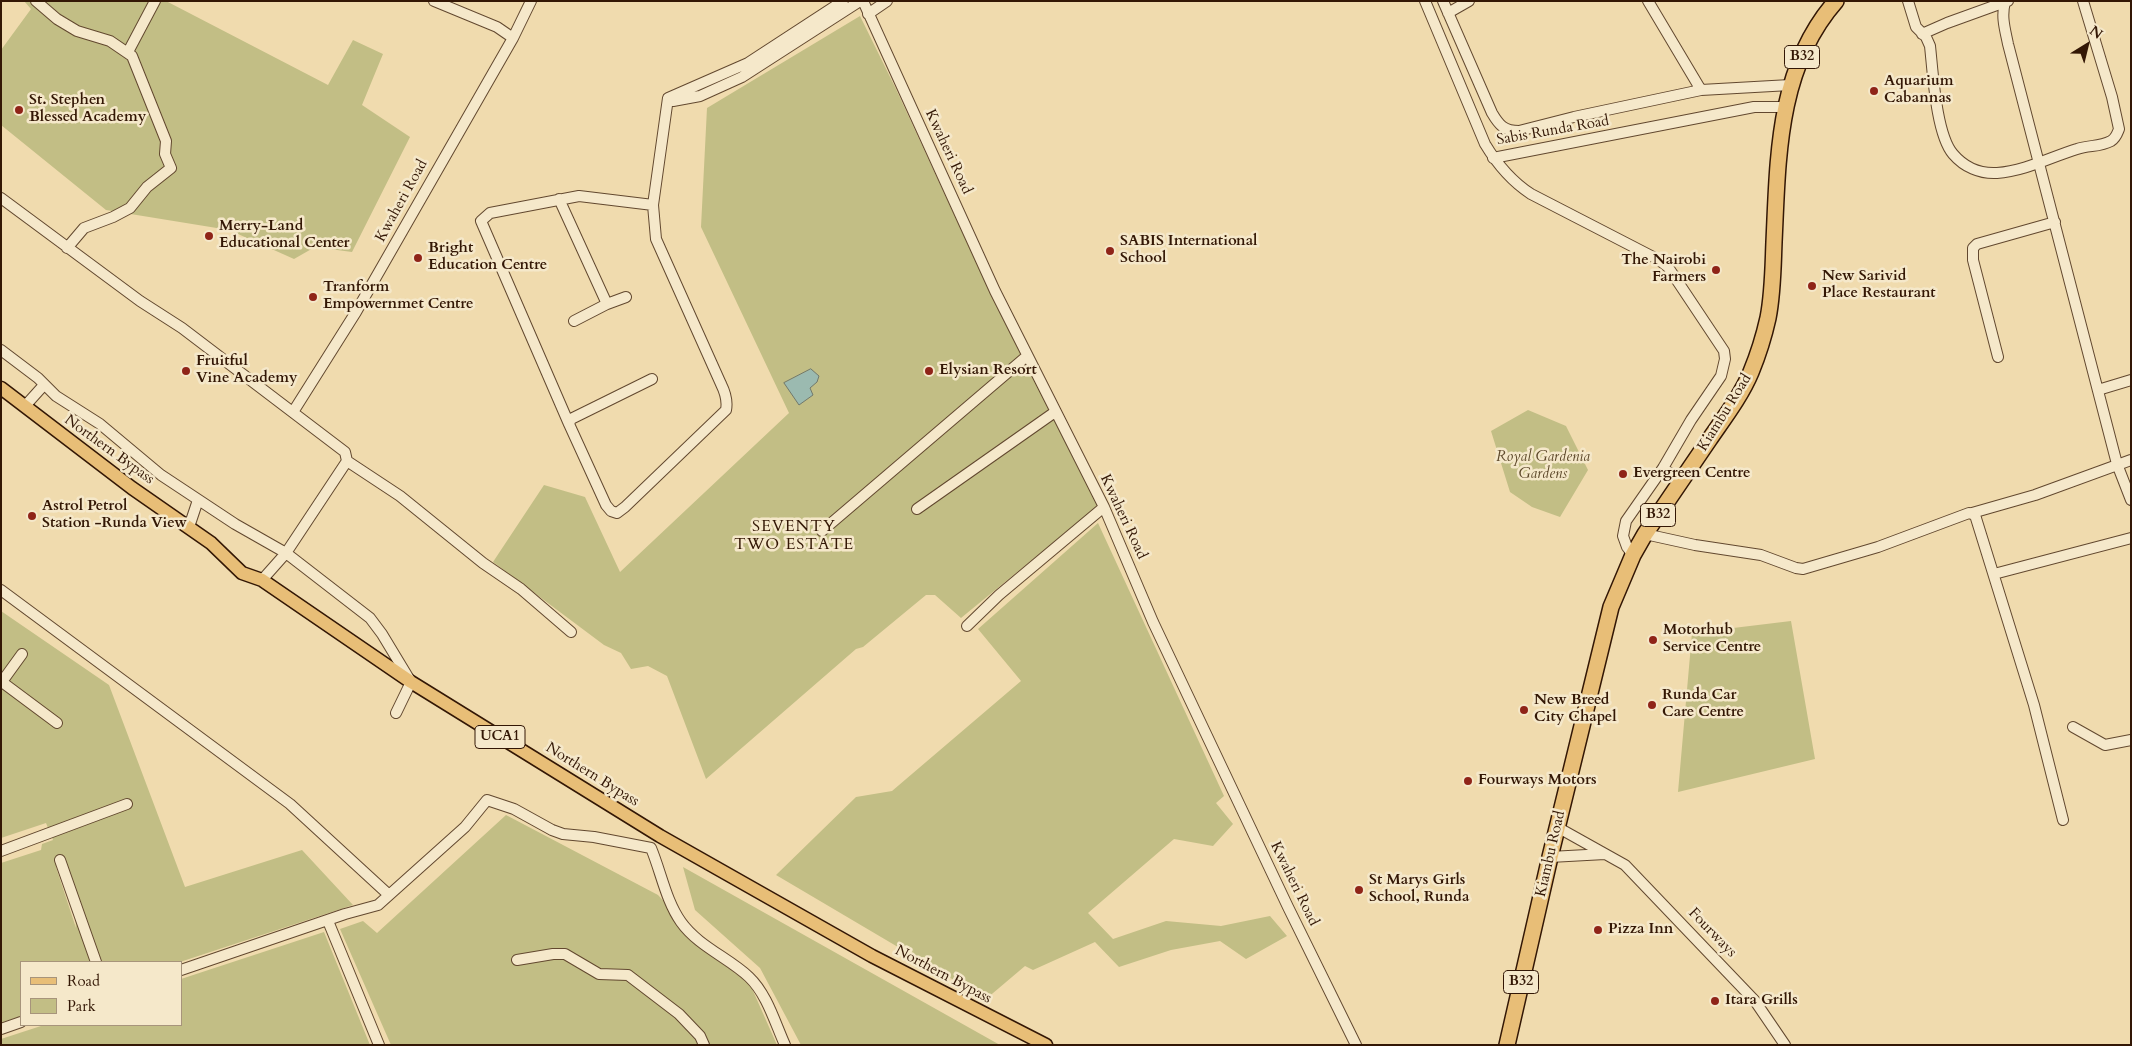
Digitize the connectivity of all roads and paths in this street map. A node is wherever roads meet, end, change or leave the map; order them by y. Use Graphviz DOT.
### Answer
graph roads {
  1 [pos="36,1"];
  2 [pos="155,1"];
  3 [pos="434,1"];
  4 [pos="531,1"];
  5 [pos="843,1"];
  6 [pos="862,1"];
  7 [pos="888,1"];
  8 [pos="1425,1"];
  9 [pos="1443,1"];
  10 [pos="1469,1"];
  11 [pos="1648,1"];
  12 [pos="1836,1"];
  13 [pos="1908,1"];
  14 [pos="2083,1"];
  15 [pos="2007,2"];
  16 [pos="1448,13"];
  17 [pos="868,14"];
  18 [pos="1922,34"];
  19 [pos="513,38"];
  20 [pos="128,52"];
  21 [pos="739,73"];
  22 [pos="1790,85"];
  23 [pos="1701,90"];
  24 [pos="1785,107"];
  25 [pos="1493,158"];
  26 [pos="2040,162"];
  27 [pos="1,198"];
  28 [pos="559,199"];
  29 [pos="653,205"];
  30 [pos="2055,222"];
  31 [pos="67,248"];
  32 [pos="626,298"];
  33 [pos="607,304"];
  34 [pos="574,321"];
  35 [pos="1,350"];
  36 [pos="1027,356"];
  37 [pos="1998,357"];
  38 [pos="652,380"];
  39 [pos="2131,380"];
  40 [pos="44,386"];
  41 [pos="1,388"];
  42 [pos="2098,390"];
  43 [pos="25,406"];
  44 [pos="293,412"];
  45 [pos="1056,412"];
  46 [pos="569,424"];
  47 [pos="2131,460"];
  48 [pos="347,461"];
  49 [pos="2117,464"];
  50 [pos="1663,468"];
  51 [pos="1680,482"];
  52 [pos="198,500"];
  53 [pos="2131,500"];
  54 [pos="1104,507"];
  55 [pos="917,509"];
  56 [pos="1972,513"];
  57 [pos="189,527"];
  58 [pos="822,531"];
  59 [pos="1645,534"];
  60 [pos="2131,538"];
  61 [pos="286,553"];
  62 [pos="1633,554"];
  63 [pos="1994,574"];
  64 [pos="262,580"];
  65 [pos="1,590"];
  66 [pos="967,626"];
  67 [pos="571,632"];
  68 [pos="22,654"];
  69 [pos="2,682"];
  70 [pos="411,682"];
  71 [pos="396,713"];
  72 [pos="57,723"];
  73 [pos="2073,727"];
  74 [pos="2131,740"];
  75 [pos="126,804"];
  76 [pos="2064,820"];
  77 [pos="1557,827"];
  78 [pos="660,836"];
  79 [pos="650,848"];
  80 [pos="1,850"];
  81 [pos="1606,854"];
  82 [pos="1550,857"];
  83 [pos="60,860"];
  84 [pos="389,894"];
  85 [pos="328,921"];
  86 [pos="517,960"];
  87 [pos="96,961"];
  88 [pos="182,970"];
  89 [pos="20,1022"];
  90 [pos="1,1029"];
  91 [pos="1032,1038"];
  92 [pos="379,1045"];
  93 [pos="704,1045"];
  94 [pos="785,1045"];
  95 [pos="1046,1045"];
  96 [pos="1052,1045"];
  97 [pos="1356,1045"];
  98 [pos="1507,1045"];
  99 [pos="1785,1045"];
  1 -- 20 [label="street"];
  2 -- 20 [label="street"];
  3 -- 19 [label="street"];
  4 -- 19 [label="street, Kwaheri Road"];
  5 -- 21 [label="street"];
  6 -- 17 [label="street, Kwaheri Road"];
  6 -- 21 [label="street"];
  7 -- 17 [label="street"];
  8 -- 25 [label="street, Sabis Runda Road"];
  9 -- 16 [label="street"];
  10 -- 16 [label="street"];
  11 -- 23 [label="street"];
  12 -- 22 [label="highway, Kiambu Road / B32"];
  13 -- 18 [label="street"];
  14 -- 26 [label="street"];
  15 -- 18 [label="street"];
  15 -- 26 [label="street"];
  16 -- 23 [label="street"];
  17 -- 36 [label="street, Kwaheri Road"];
  18 -- 26 [label="street"];
  19 -- 44 [label="street, Kwaheri Road"];
  20 -- 31 [label="street"];
  21 -- 29 [label="street"];
  22 -- 23 [label="street"];
  22 -- 24 [label="highway, Kiambu Road / B32"];
  24 -- 25 [label="street, Sabis Runda Road"];
  24 -- 51 [label="highway, Kiambu Road / B32"];
  25 -- 50 [label="street"];
  26 -- 30 [label="street"];
  27 -- 31 [label="street"];
  28 -- 29 [label="street"];
  28 -- 33 [label="street"];
  28 -- 46 [label="street"];
  29 -- 46 [label="street"];
  30 -- 37 [label="street"];
  30 -- 42 [label="street"];
  31 -- 44 [label="street"];
  32 -- 33 [label="street"];
  33 -- 34 [label="street"];
  35 -- 40 [label="street"];
  36 -- 45 [label="street, Kwaheri Road"];
  36 -- 58 [label="street"];
  38 -- 46 [label="street"];
  39 -- 42 [label="street"];
  40 -- 43 [label="street"];
  40 -- 52 [label="street"];
  41 -- 43 [label="main road, Northern Bypass / UCA1"];
  42 -- 49 [label="street"];
  43 -- 57 [label="main road, Northern Bypass / UCA1"];
  44 -- 48 [label="street"];
  45 -- 54 [label="street, Kwaheri Road"];
  45 -- 55 [label="street"];
  47 -- 49 [label="street"];
  48 -- 61 [label="street"];
  48 -- 67 [label="street"];
  49 -- 53 [label="street"];
  49 -- 56 [label="street"];
  50 -- 51 [label="street"];
  50 -- 62 [label="street"];
  51 -- 59 [label="highway, Kiambu Road / B32"];
  52 -- 57 [label="street"];
  52 -- 61 [label="street"];
  54 -- 66 [label="street"];
  54 -- 97 [label="street, Kwaheri Road"];
  56 -- 59 [label="street"];
  56 -- 63 [label="street"];
  57 -- 64 [label="main road, Northern Bypass / UCA1"];
  59 -- 62 [label="highway, Kiambu Road / B32"];
  60 -- 63 [label="street"];
  61 -- 64 [label="street"];
  61 -- 70 [label="street"];
  62 -- 77 [label="highway, Kiambu Road / B32"];
  63 -- 76 [label="street"];
  64 -- 70 [label="main road, Northern Bypass / UCA1"];
  65 -- 84 [label="street"];
  68 -- 69 [label="street"];
  69 -- 72 [label="street"];
  70 -- 71 [label="street"];
  70 -- 78 [label="main road, Northern Bypass / UCA1"];
  73 -- 74 [label="street"];
  75 -- 80 [label="street"];
  77 -- 81 [label="street, Fourways"];
  77 -- 82 [label="highway, Kiambu Road / B32"];
  78 -- 79 [label="street"];
  78 -- 91 [label="main road, Northern Bypass / UCA1"];
  79 -- 84 [label="street"];
  79 -- 94 [label="street"];
  81 -- 82 [label="street"];
  81 -- 99 [label="street, Fourways"];
  82 -- 98 [label="highway, Kiambu Road / B32"];
  83 -- 87 [label="street"];
  84 -- 85 [label="street"];
  85 -- 88 [label="street"];
  85 -- 92 [label="street"];
  86 -- 93 [label="street"];
  89 -- 90 [label="street"];
  91 -- 95 [label="main road, Northern Bypass / UCA1"];
  91 -- 96 [label="main road"];
}
